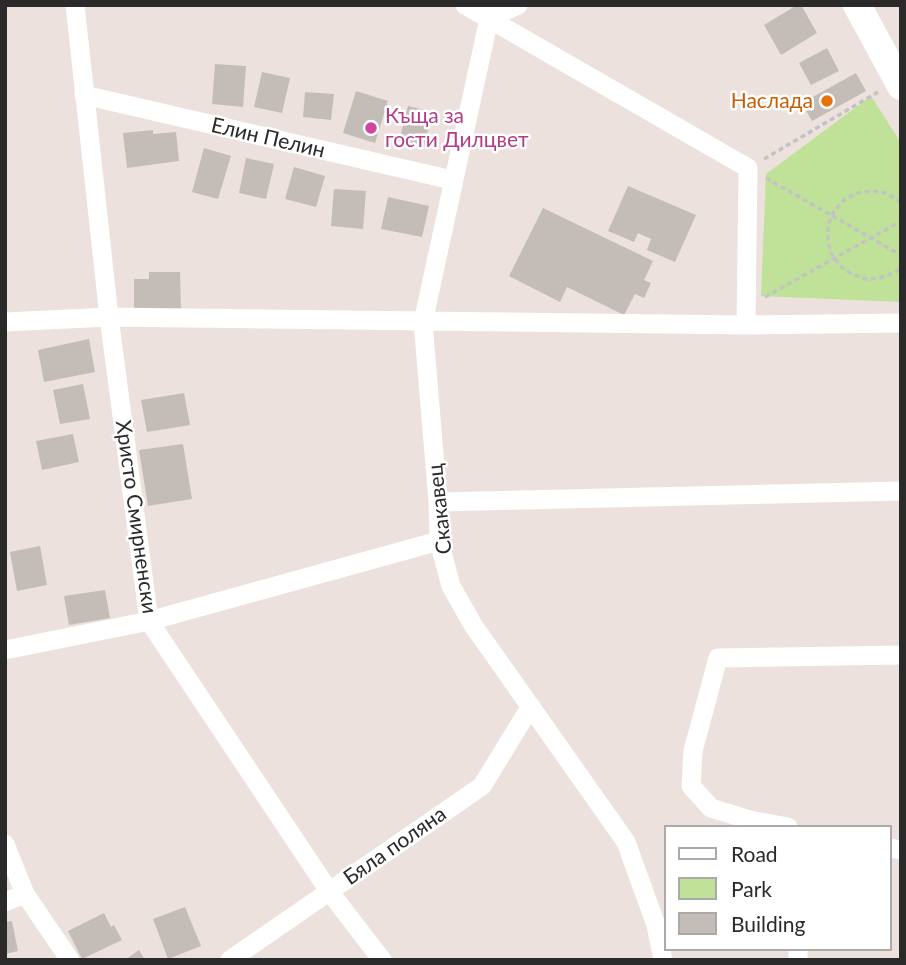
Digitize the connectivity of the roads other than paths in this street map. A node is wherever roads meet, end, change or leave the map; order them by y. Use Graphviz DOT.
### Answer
graph roads {
  1 [pos="75,5"];
  2 [pos="465,5"];
  3 [pos="518,5"];
  4 [pos="856,5"];
  5 [pos="491,12"];
  6 [pos="899,83"];
  7 [pos="84,95"];
  8 [pos="453,180"];
  9 [pos="109,317"];
  10 [pos="746,317"];
  11 [pos="5,322"];
  12 [pos="423,322"];
  13 [pos="899,323"];
  14 [pos="901,491"];
  15 [pos="438,502"];
  16 [pos="439,541"];
  17 [pos="149,621"];
  18 [pos="5,650"];
  19 [pos="901,655"];
  20 [pos="531,706"];
  21 [pos="777,825"];
  22 [pos="5,844"];
  23 [pos="329,891"];
  24 [pos="25,894"];
  25 [pos="5,902"];
  26 [pos="70,960"];
  27 [pos="230,960"];
  28 [pos="382,960"];
  29 [pos="663,960"];
  1 -- 7 [label="street, Христо Смирненски"];
  2 -- 5 [label="street"];
  3 -- 5 [label="street"];
  4 -- 6 [label="main road"];
  5 -- 8 [label="street, Скакавец"];
  5 -- 10 [label="street"];
  7 -- 8 [label="street, Елин Пелин"];
  7 -- 9 [label="street, Христо Смирненски"];
  8 -- 12 [label="street, Скакавец"];
  9 -- 11 [label="street"];
  9 -- 12 [label="street"];
  9 -- 17 [label="street, Христо Смирненски"];
  10 -- 12 [label="street"];
  10 -- 13 [label="street"];
  12 -- 15 [label="street, Скакавец"];
  14 -- 15 [label="street"];
  15 -- 16 [label="street, Скакавец"];
  16 -- 17 [label="street"];
  16 -- 20 [label="street, Скакавец"];
  17 -- 18 [label="street"];
  17 -- 23 [label="street, Христо Смирненски"];
  19 -- 21 [label="street"];
  20 -- 23 [label="street, Бяла поляна"];
  20 -- 29 [label="street, Скакавец"];
  22 -- 24 [label="street"];
  23 -- 27 [label="street, Бяла поляна"];
  23 -- 28 [label="street, Христо Смирненски"];
  24 -- 25 [label="street"];
  24 -- 26 [label="street"];
}
